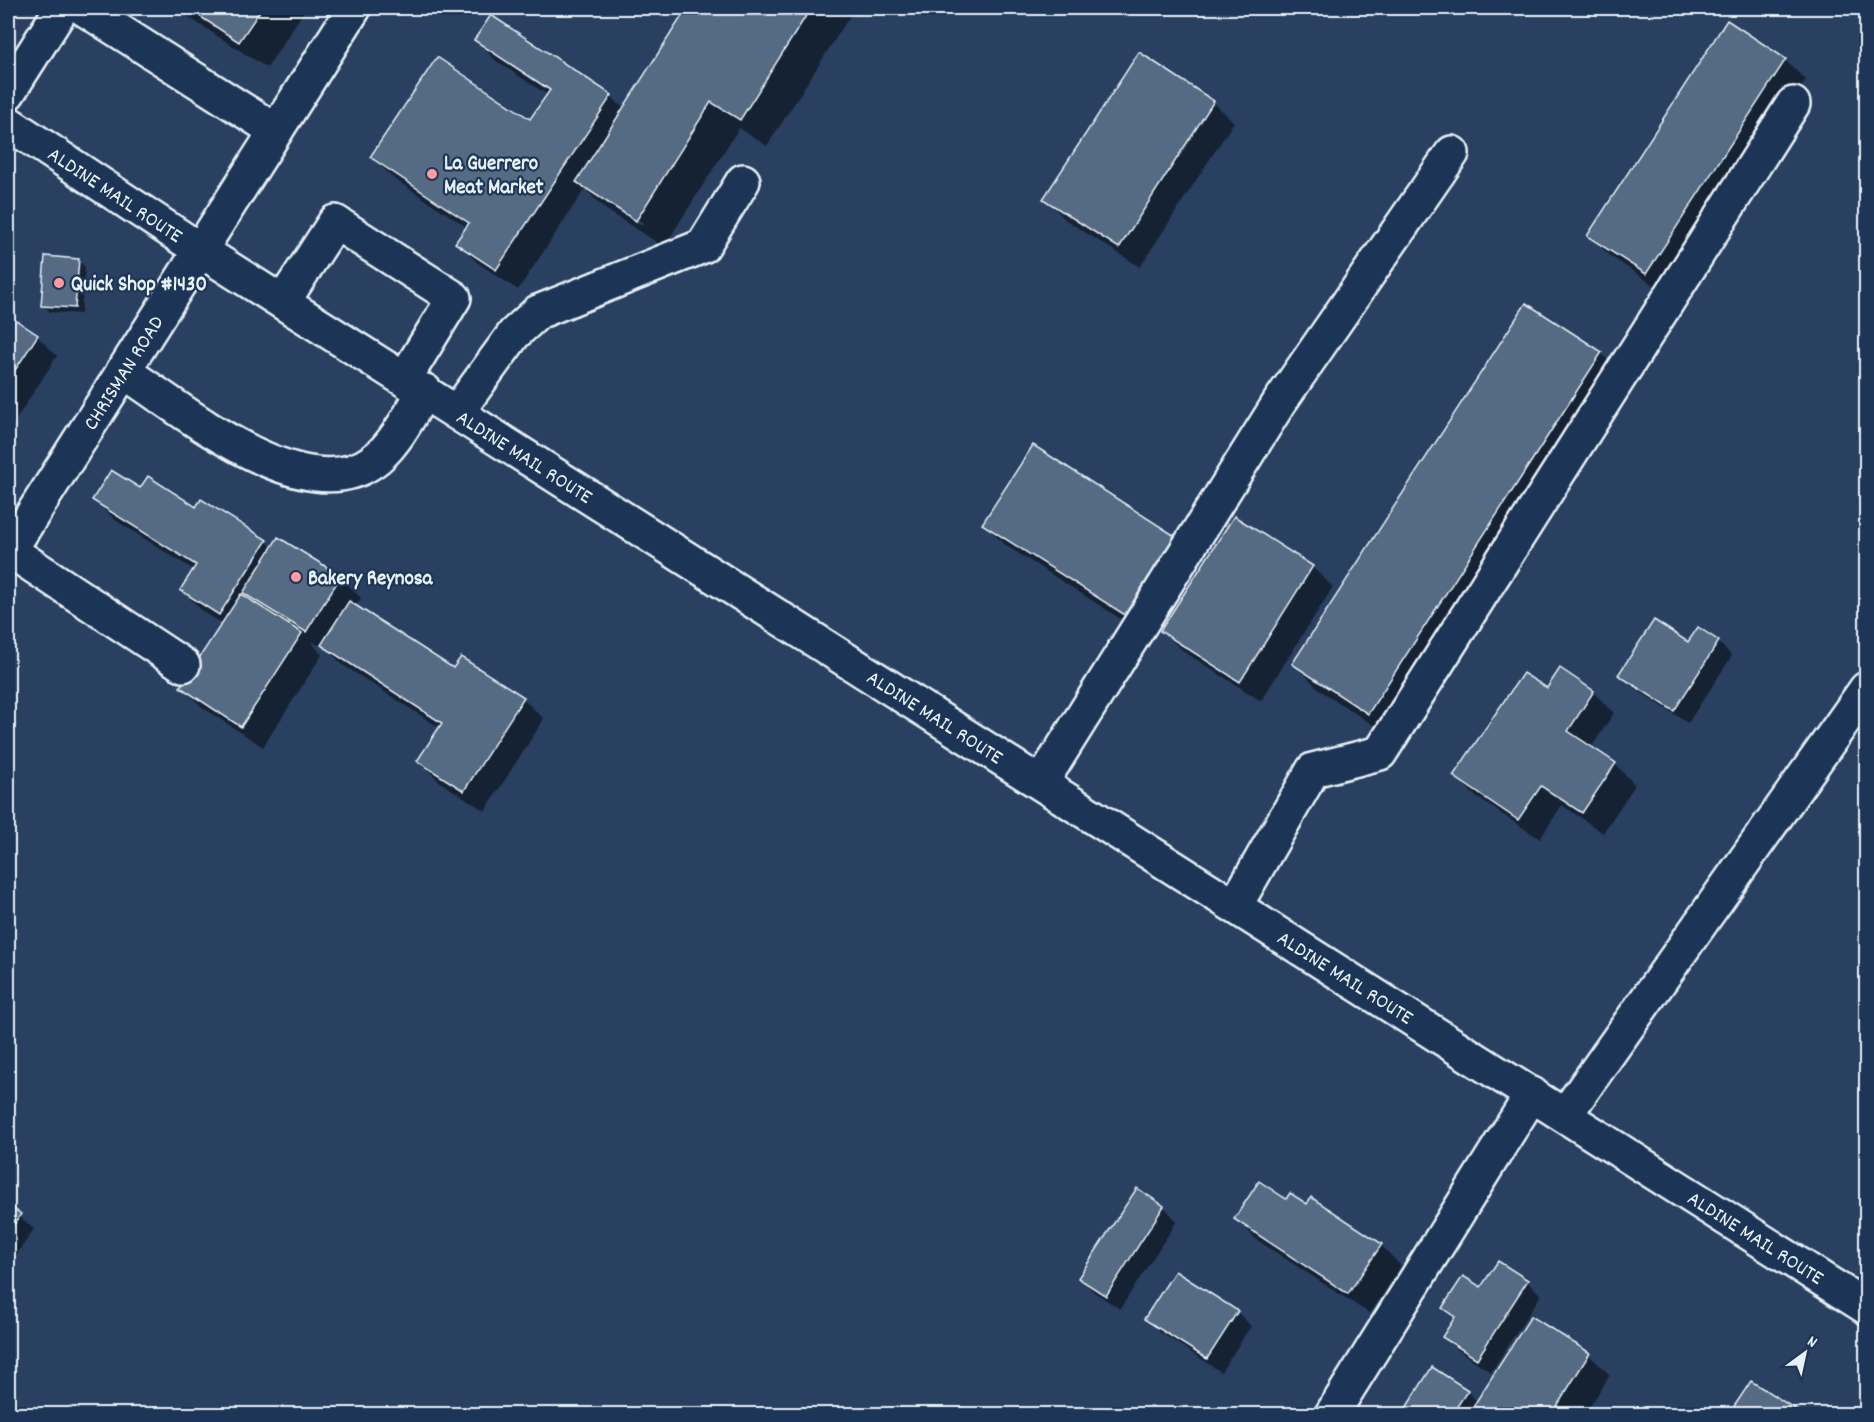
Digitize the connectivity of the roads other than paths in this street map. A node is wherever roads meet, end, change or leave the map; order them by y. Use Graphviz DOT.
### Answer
graph roads {
  1 [pos="62,8"];
  2 [pos="83,8"];
  3 [pos="354,8"];
  4 [pos="8,93"];
  5 [pos="1793,104"];
  6 [pos="8,123"];
  7 [pos="276,131"];
  8 [pos="1452,153"];
  9 [pos="743,181"];
  10 [pos="200,250"];
  11 [pos="283,302"];
  12 [pos="123,371"];
  13 [pos="415,384"];
  14 [pos="457,412"];
  15 [pos="8,551"];
  16 [pos="183,665"];
  17 [pos="1866,689"];
  18 [pos="1041,783"];
  19 [pos="1235,906"];
  20 [pos="1532,1094"];
  21 [pos="1565,1115"];
  22 [pos="1866,1307"];
  23 [pos="1332,1414"];
  1 -- 4 [label="main road"];
  2 -- 7 [label="main road"];
  3 -- 7 [label="main road, CHRISMAN ROAD"];
  5 -- 19 [label="main road"];
  6 -- 10 [label="main road, ALDINE MAIL ROUTE"];
  7 -- 10 [label="main road, CHRISMAN ROAD"];
  8 -- 18 [label="main road"];
  9 -- 14 [label="main road"];
  10 -- 11 [label="main road, ALDINE MAIL ROUTE"];
  10 -- 12 [label="main road, CHRISMAN ROAD"];
  11 -- 13 [label="main road, ALDINE MAIL ROUTE"];
  11 -- 13 [label="main road"];
  12 -- 13 [label="main road"];
  12 -- 15 [label="main road, CHRISMAN ROAD"];
  13 -- 14 [label="main road, ALDINE MAIL ROUTE"];
  14 -- 18 [label="main road, ALDINE MAIL ROUTE"];
  15 -- 16 [label="main road"];
  17 -- 21 [label="main road"];
  18 -- 19 [label="main road, ALDINE MAIL ROUTE"];
  19 -- 20 [label="main road, ALDINE MAIL ROUTE"];
  20 -- 21 [label="main road, ALDINE MAIL ROUTE"];
  20 -- 23 [label="main road"];
  21 -- 22 [label="main road, ALDINE MAIL ROUTE"];
}
